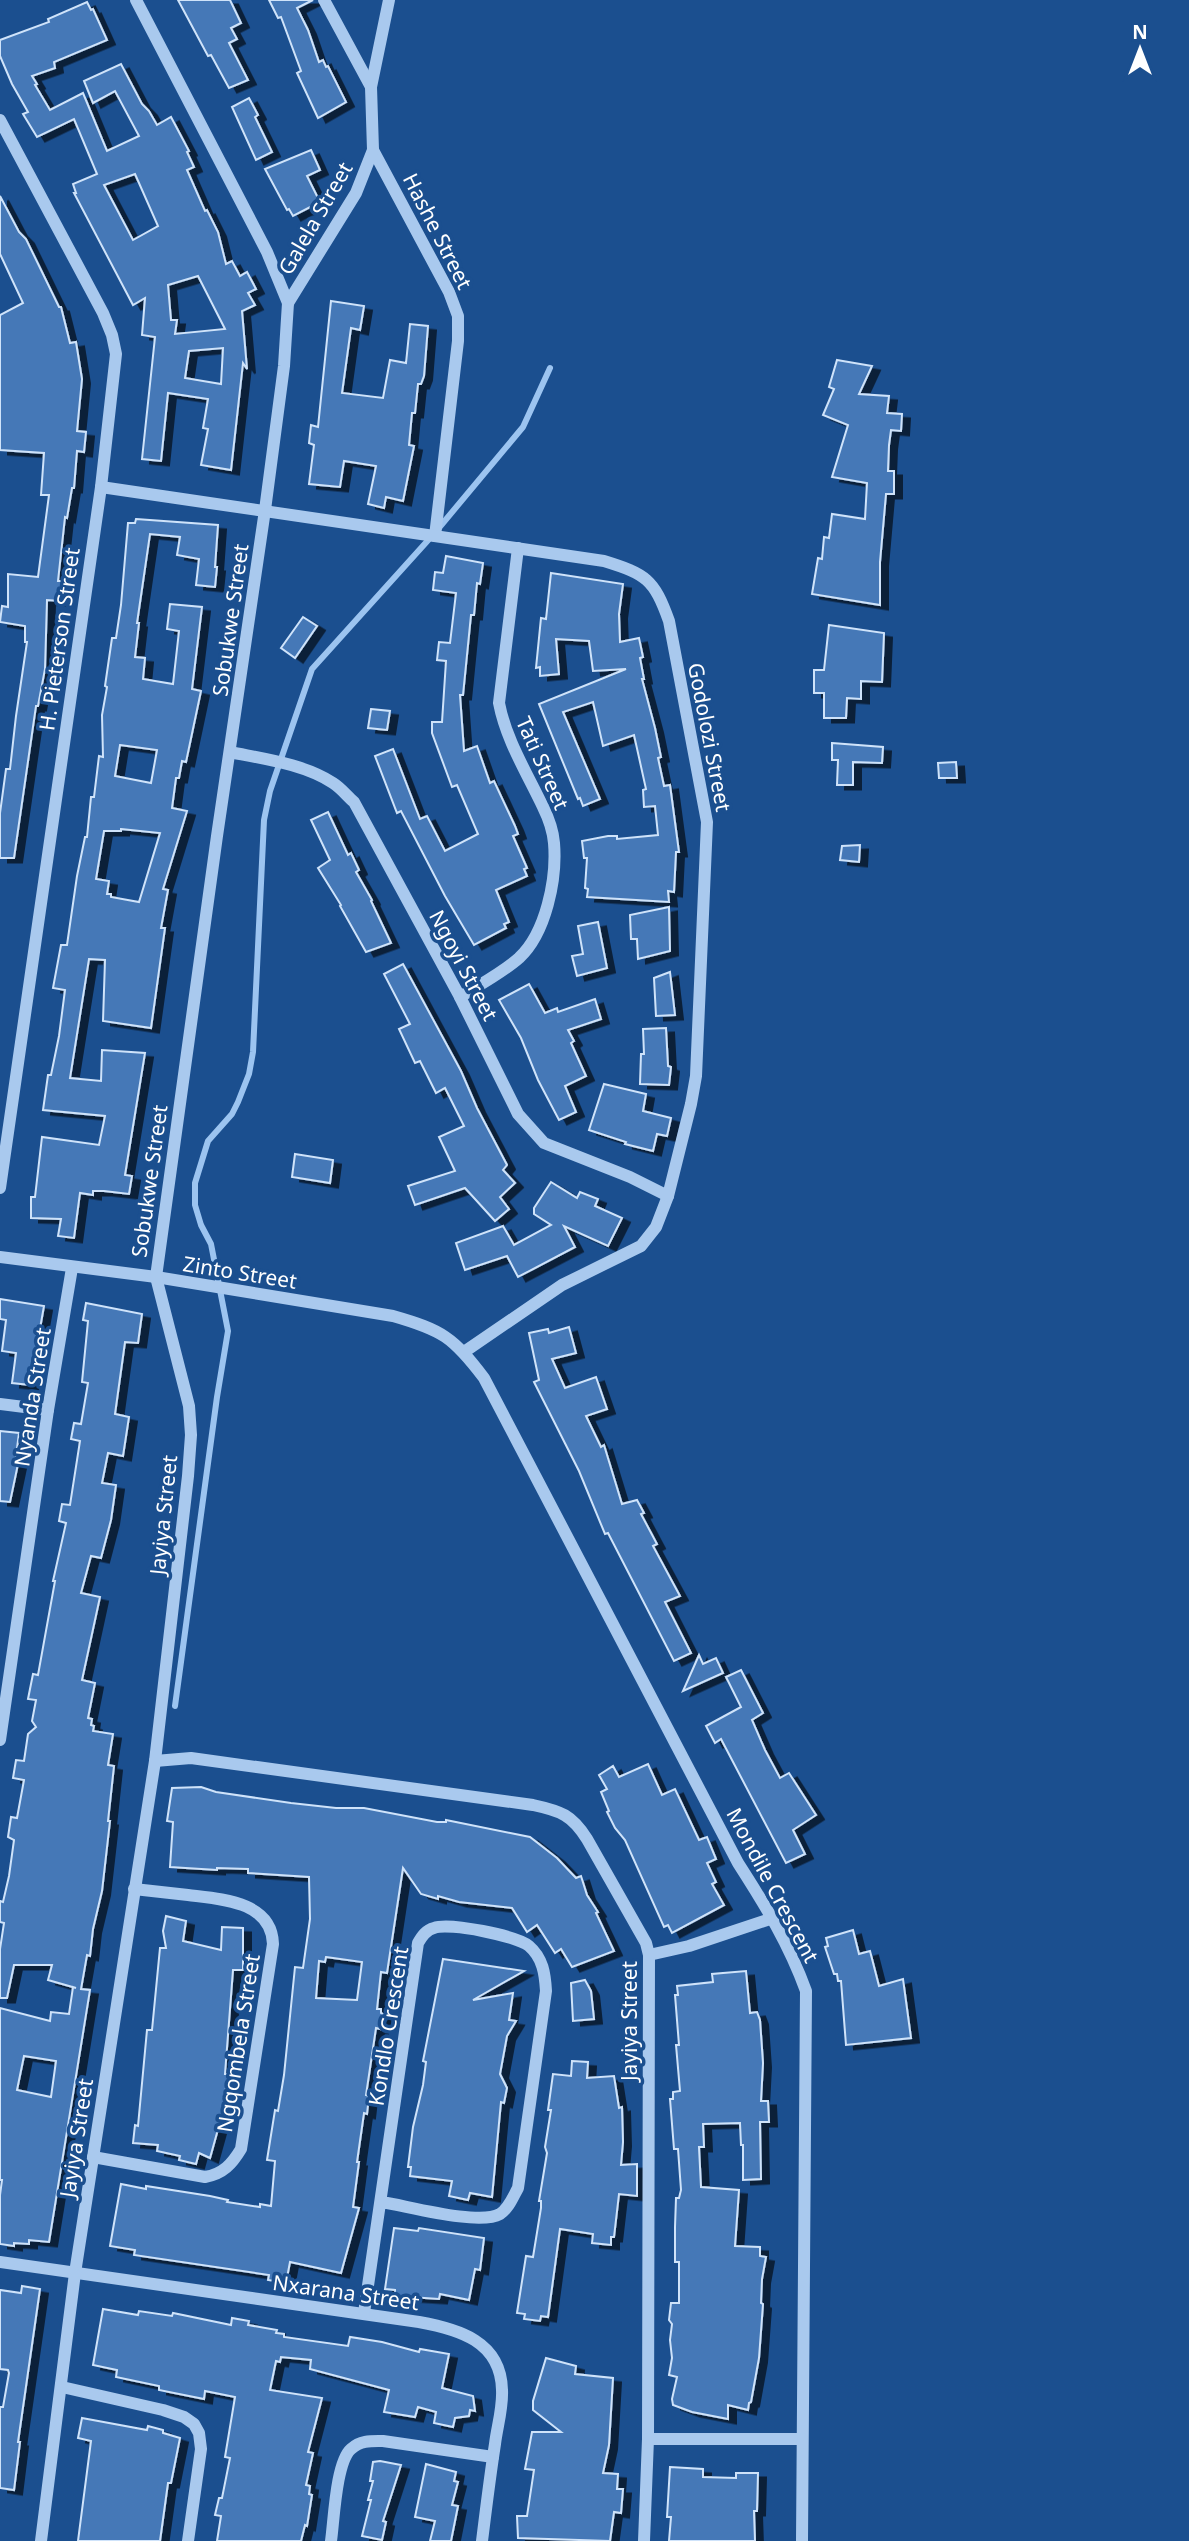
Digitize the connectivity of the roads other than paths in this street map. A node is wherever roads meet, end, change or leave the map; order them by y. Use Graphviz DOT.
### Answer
graph roads {
  1 [pos="136,0"];
  2 [pos="324,0"];
  3 [pos="389,0"];
  4 [pos="371,87"];
  5 [pos="0,120"];
  6 [pos="373,150"];
  7 [pos="288,303"];
  8 [pos="101,487"];
  9 [pos="265,510"];
  10 [pos="435,536"];
  11 [pos="518,548"];
  12 [pos="230,752"];
  13 [pos="460,997"];
  14 [pos="0,1188"];
  15 [pos="668,1196"];
  16 [pos="0,1257"];
  17 [pos="72,1268"];
  18 [pos="156,1278"];
  19 [pos="464,1352"];
  20 [pos="0,1404"];
  21 [pos="48,1410"];
  22 [pos="0,1740"];
  23 [pos="155,1761"];
  24 [pos="134,1889"];
  25 [pos="774,1918"];
  26 [pos="649,1955"];
  27 [pos="93,2157"];
  28 [pos="382,2202"];
  29 [pos="0,2262"];
  30 [pos="75,2273"];
  31 [pos="364,2314"];
  32 [pos="62,2387"];
  33 [pos="648,2439"];
  34 [pos="802,2439"];
  35 [pos="493,2457"];
  36 [pos="41,2541"];
  37 [pos="188,2541"];
  38 [pos="331,2541"];
  39 [pos="482,2541"];
  40 [pos="644,2541"];
  41 [pos="802,2541"];
  1 -- 7 [label="street, Sobukwe Street"];
  2 -- 4 [label="street, Hashe Street"];
  3 -- 4 [label="street"];
  4 -- 6 [label="street, Hashe Street"];
  5 -- 8 [label="street, H. Pieterson Street"];
  6 -- 7 [label="street, Galela Street"];
  6 -- 10 [label="street, Hashe Street"];
  7 -- 9 [label="street, Sobukwe Street"];
  8 -- 9 [label="street, Godolozi Street"];
  8 -- 14 [label="street, H. Pieterson Street"];
  9 -- 10 [label="street, Godolozi Street"];
  9 -- 12 [label="street, Sobukwe Street"];
  10 -- 11 [label="street, Godolozi Street"];
  11 -- 13 [label="street, Tati Street"];
  11 -- 15 [label="street, Godolozi Street"];
  12 -- 13 [label="street, Ngoyi Street"];
  12 -- 18 [label="street, Sobukwe Street"];
  13 -- 15 [label="street, Ngoyi Street"];
  15 -- 19 [label="street, Godolozi Street"];
  16 -- 17 [label="street, Zinto Street"];
  17 -- 18 [label="street, Zinto Street"];
  17 -- 21 [label="street, Nyanda Street"];
  18 -- 19 [label="street, Zinto Street"];
  18 -- 23 [label="street, Jayiya Street"];
  19 -- 25 [label="street, Mondile Crescent"];
  20 -- 21 [label="street"];
  21 -- 22 [label="street, Nyanda Street"];
  23 -- 24 [label="street, Jayiya Street"];
  23 -- 26 [label="street, Jayiya Street"];
  24 -- 27 [label="street, Jayiya Street"];
  24 -- 27 [label="street, Ngqombela Street"];
  25 -- 26 [label="street"];
  25 -- 34 [label="street, Mondile Crescent"];
  26 -- 33 [label="street, Jayiya Street"];
  27 -- 30 [label="street, Jayiya Street"];
  28 -- 28 [label="street, Kondlo Crescent"];
  28 -- 31 [label="street, Kondlo Crescent"];
  29 -- 30 [label="street, Nxarana Street"];
  30 -- 31 [label="street, Nxarana Street"];
  30 -- 32 [label="street, Jayiya Street"];
  31 -- 35 [label="street, Nxarana Street"];
  32 -- 36 [label="street, Jayiya Street"];
  32 -- 37 [label="street"];
  33 -- 34 [label="street"];
  33 -- 40 [label="street, Jayiya Street"];
  34 -- 41 [label="street, Mondile Crescent"];
  35 -- 38 [label="street"];
  35 -- 39 [label="street, Nxarana Street"];
}
